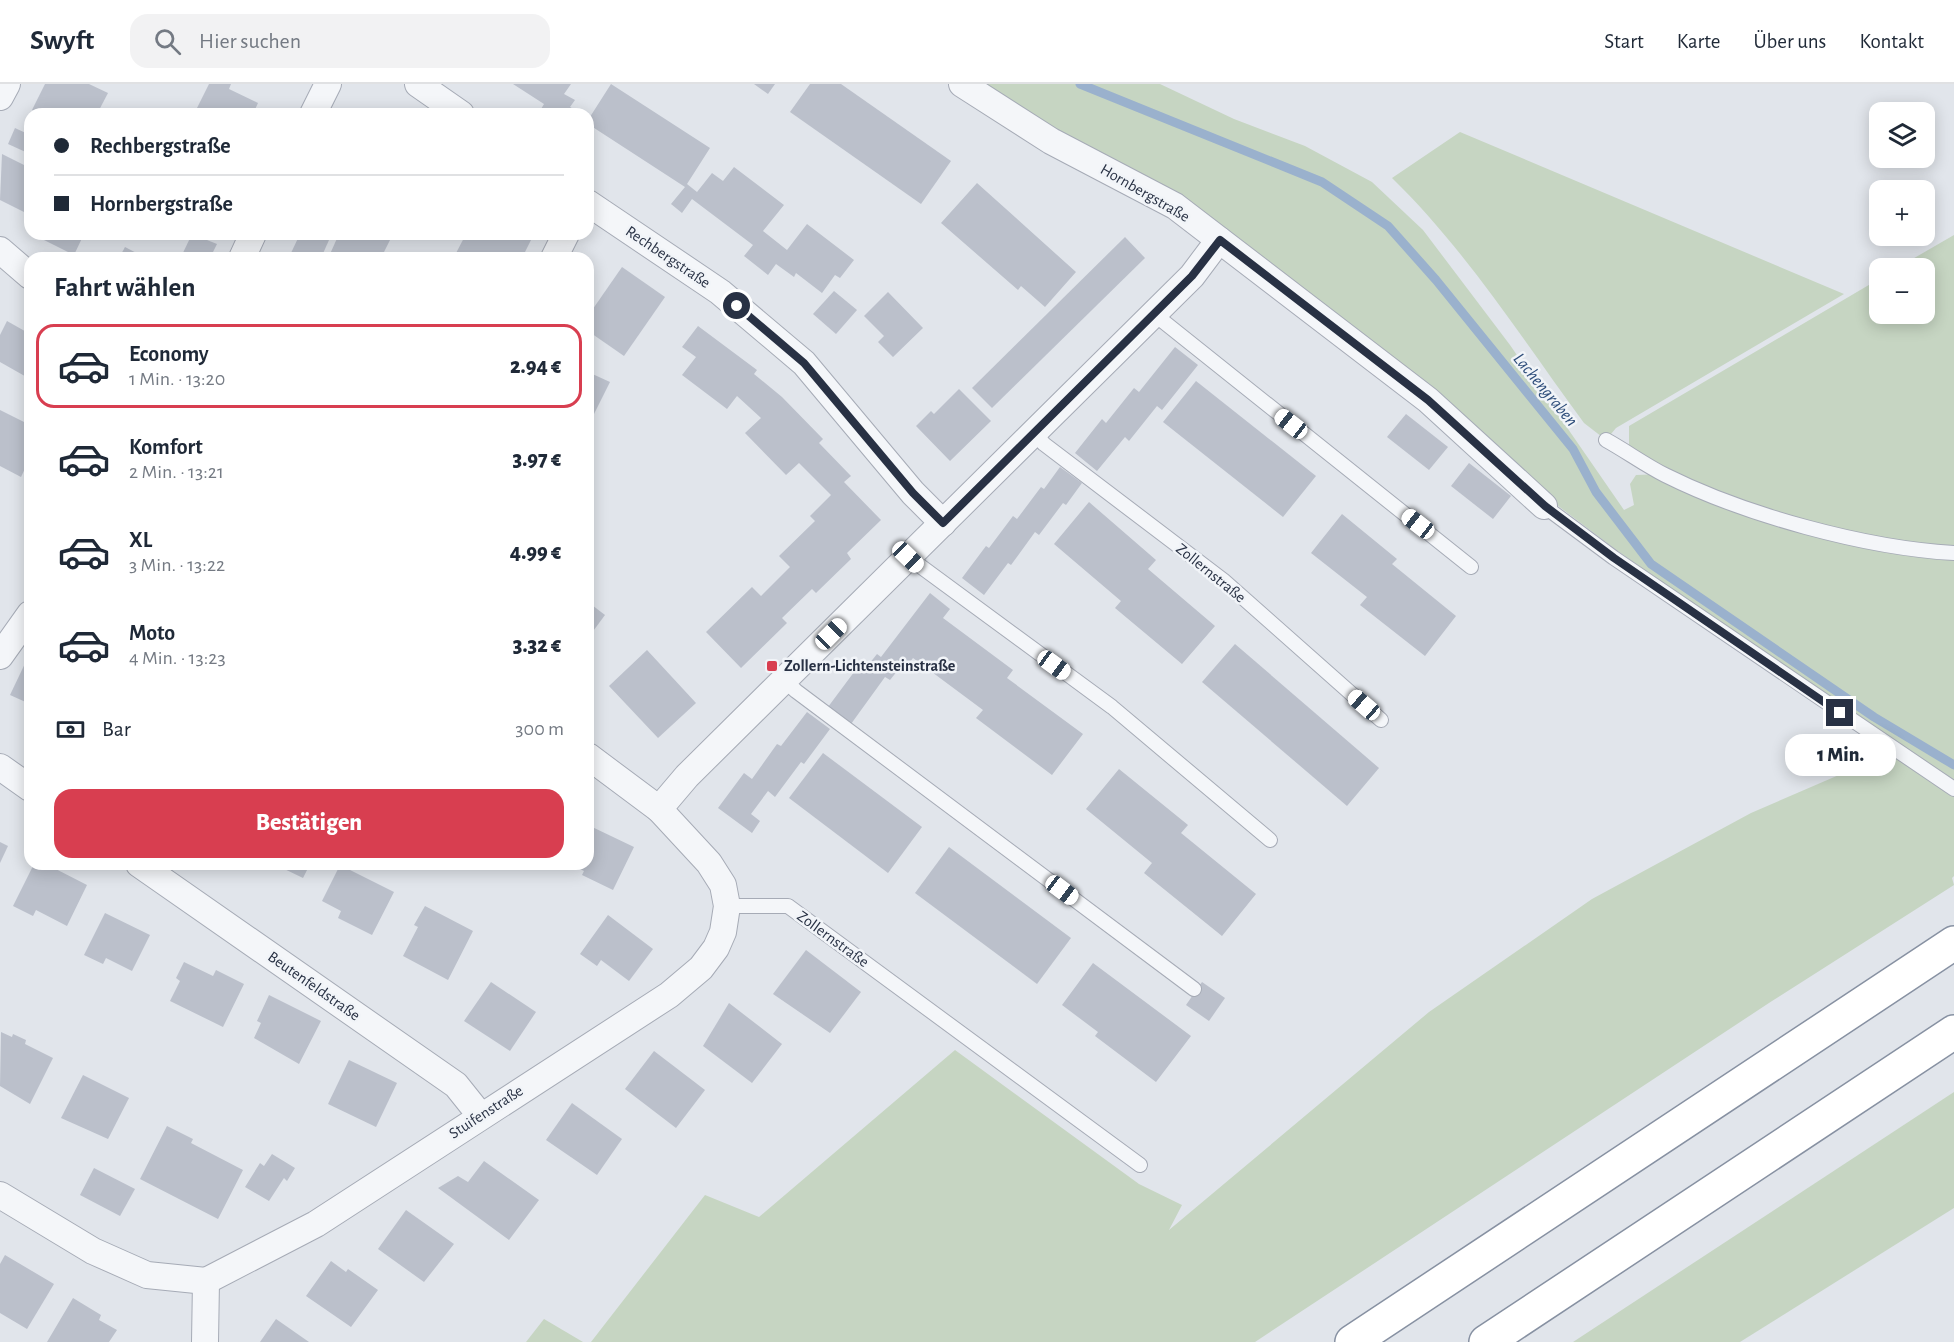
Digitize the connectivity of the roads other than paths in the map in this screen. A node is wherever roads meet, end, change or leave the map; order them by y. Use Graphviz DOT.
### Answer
graph roads {
  1 [pos="7,84"];
  2 [pos="328,84"];
  3 [pos="418,84"];
  4 [pos="962,84"];
  5 [pos="0,97"];
  6 [pos="316,108"];
  7 [pos="452,108"];
  8 [pos="594,206"];
  9 [pos="1220,240"];
  10 [pos="0,250"];
  11 [pos="24,271"];
  12 [pos="1154,314"];
  13 [pos="1034,433"];
  14 [pos="1606,440"];
  15 [pos="1545,506"];
  16 [pos="943,523"];
  17 [pos="1954,553"];
  18 [pos="908,557"];
  19 [pos="1472,567"];
  20 [pos="24,622"];
  21 [pos="0,656"];
  22 [pos="784,680"];
  23 [pos="1381,720"];
  24 [pos="594,761"];
  25 [pos="0,767"];
  26 [pos="24,784"];
  27 [pos="1954,789"];
  28 [pos="659,810"];
  29 [pos="1270,840"];
  30 [pos="149,870"];
  31 [pos="727,906"];
  32 [pos="1954,943"];
  33 [pos="1194,989"];
  34 [pos="1954,1032"];
  35 [pos="480,1115"];
  36 [pos="1140,1165"];
  37 [pos="0,1195"];
  38 [pos="206,1281"];
  39 [pos="205,1342"];
  40 [pos="1352,1342"];
  41 [pos="1485,1342"];
  1 -- 5 [label="street"];
  2 -- 6 [label="street"];
  3 -- 7 [label="street"];
  4 -- 9 [label="street, Hornbergstraße"];
  8 -- 16 [label="street, Rechbergstraße"];
  9 -- 12 [label="street"];
  9 -- 15 [label="street, Hornbergstraße"];
  10 -- 11 [label="street"];
  12 -- 13 [label="street"];
  12 -- 19 [label="lane"];
  13 -- 16 [label="street"];
  13 -- 23 [label="lane, Zollernstraße"];
  14 -- 17 [label="lane"];
  15 -- 27 [label="lane, Hornbergstraße"];
  16 -- 18 [label="street"];
  18 -- 22 [label="street"];
  18 -- 29 [label="lane"];
  20 -- 21 [label="street"];
  22 -- 28 [label="street"];
  22 -- 33 [label="lane"];
  24 -- 28 [label="street"];
  25 -- 26 [label="street"];
  28 -- 31 [label="street"];
  30 -- 35 [label="street, Beutenfeldstraße"];
  31 -- 35 [label="street, Stuifenstraße"];
  31 -- 36 [label="lane, Zollernstraße"];
  32 -- 40 [label="highway"];
  34 -- 41 [label="highway"];
  35 -- 38 [label="street, Stuifenstraße"];
  37 -- 38 [label="street"];
  38 -- 39 [label="street"];
}
